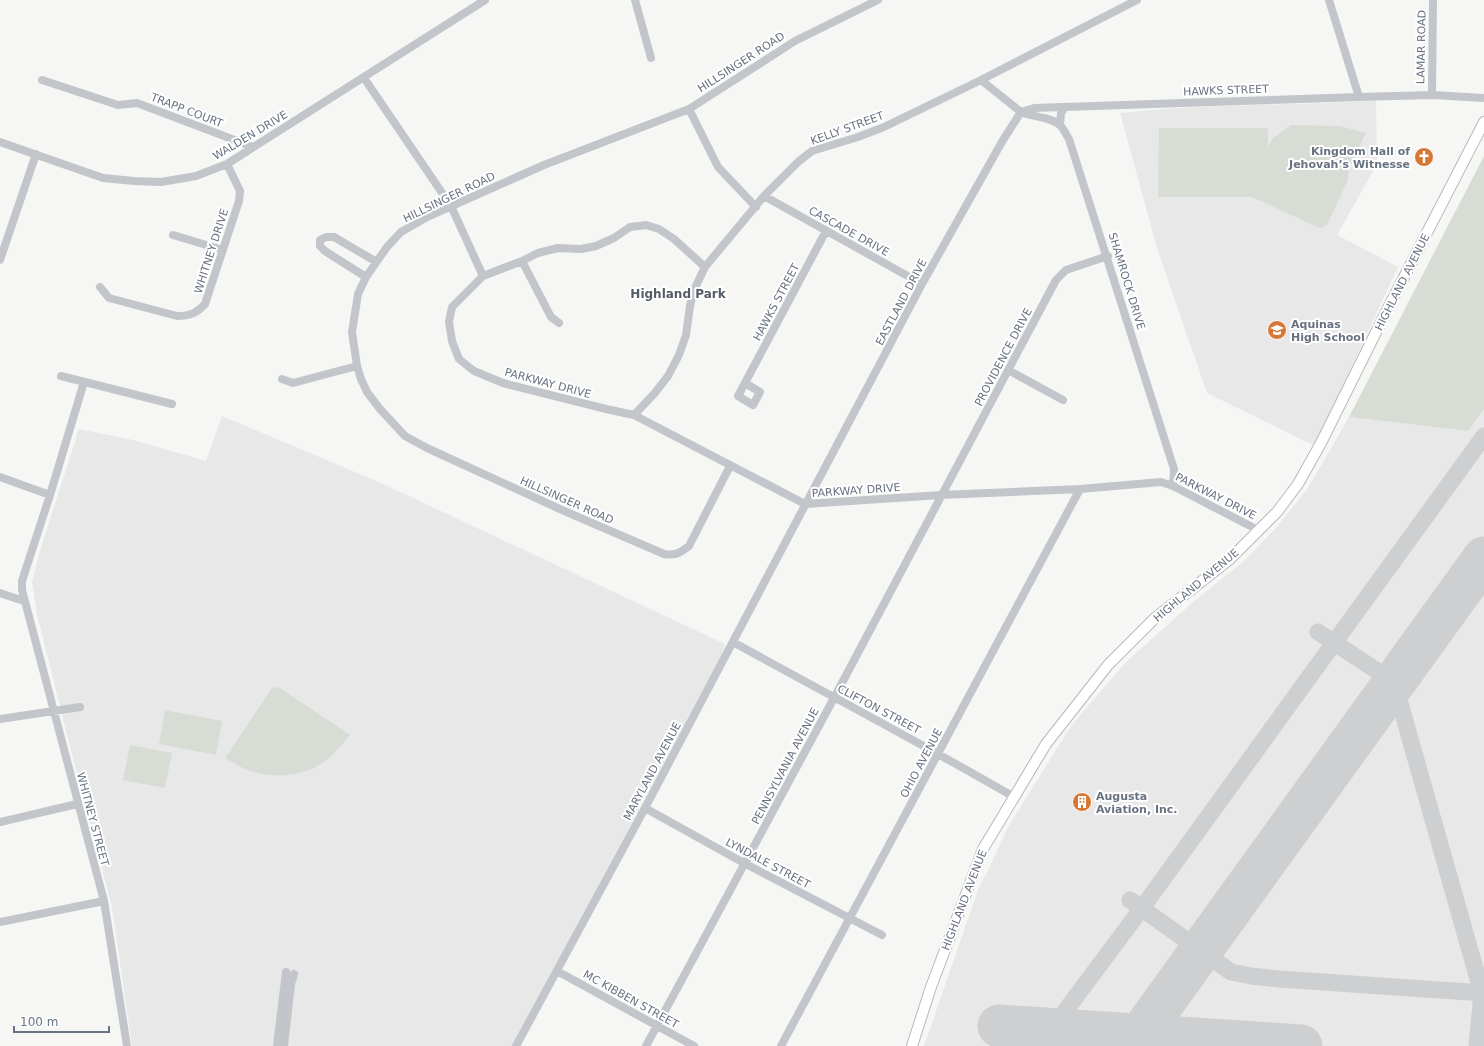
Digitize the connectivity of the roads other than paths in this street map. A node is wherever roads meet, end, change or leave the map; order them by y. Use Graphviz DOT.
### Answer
graph roads {
  1 [pos="484,0"];
  2 [pos="635,0"];
  3 [pos="878,0"];
  4 [pos="1137,0"];
  5 [pos="1329,0"];
  6 [pos="1433,0"];
  7 [pos="651,58"];
  8 [pos="364,78"];
  9 [pos="42,80"];
  10 [pos="981,80"];
  11 [pos="1432,95"];
  12 [pos="1359,97"];
  13 [pos="1484,98"];
  14 [pos="1065,107"];
  15 [pos="689,109"];
  16 [pos="1022,112"];
  17 [pos="1484,122"];
  18 [pos="1060,125"];
  19 [pos="0,142"];
  20 [pos="253,147"];
  21 [pos="36,154"];
  22 [pos="227,164"];
  23 [pos="764,196"];
  24 [pos="451,206"];
  25 [pos="756,206"];
  26 [pos="826,231"];
  27 [pos="173,235"];
  28 [pos="223,250"];
  29 [pos="1108,256"];
  30 [pos="0,260"];
  31 [pos="376,261"];
  32 [pos="522,261"];
  33 [pos="705,267"];
  34 [pos="483,276"];
  35 [pos="366,277"];
  36 [pos="922,284"];
  37 [pos="100,287"];
  38 [pos="559,323"];
  39 [pos="357,366"];
  40 [pos="1008,370"];
  41 [pos="61,376"];
  42 [pos="282,379"];
  43 [pos="84,382"];
  44 [pos="745,383"];
  45 [pos="1062,400"];
  46 [pos="172,404"];
  47 [pos="634,415"];
  48 [pos="730,466"];
  49 [pos="0,477"];
  50 [pos="1174,486"];
  51 [pos="1080,489"];
  52 [pos="50,495"];
  53 [pos="942,495"];
  54 [pos="805,504"];
  55 [pos="1258,530"];
  56 [pos="0,593"];
  57 [pos="24,601"];
  58 [pos="733,642"];
  59 [pos="834,698"];
  60 [pos="80,706"];
  61 [pos="54,710"];
  62 [pos="0,719"];
  63 [pos="939,753"];
  64 [pos="1014,797"];
  65 [pos="77,804"];
  66 [pos="645,808"];
  67 [pos="0,822"];
  68 [pos="744,863"];
  69 [pos="104,901"];
  70 [pos="850,919"];
  71 [pos="0,922"];
  72 [pos="882,935"];
  73 [pos="557,971"];
  74 [pos="656,1026"];
  75 [pos="519,1044"];
  76 [pos="127,1046"];
  77 [pos="277,1046"];
  78 [pos="284,1046"];
  79 [pos="646,1046"];
  80 [pos="694,1046"];
  81 [pos="781,1046"];
  82 [pos="912,1046"];
  1 -- 8 [label="street, WALDEN DRIVE"];
  2 -- 7 [label="street"];
  3 -- 15 [label="street, HILLSINGER ROAD"];
  4 -- 10 [label="street, KELLY STREET"];
  5 -- 12 [label="street"];
  6 -- 11 [label="street, LAMAR ROAD"];
  8 -- 20 [label="street, WALDEN DRIVE"];
  8 -- 24 [label="street"];
  9 -- 20 [label="street, TRAPP COURT"];
  10 -- 16 [label="street"];
  10 -- 23 [label="street, KELLY STREET"];
  11 -- 12 [label="street, HAWKS STREET"];
  11 -- 13 [label="street, HAWKS STREET"];
  12 -- 14 [label="street, HAWKS STREET"];
  14 -- 16 [label="street, HAWKS STREET"];
  14 -- 18 [label="street"];
  15 -- 24 [label="street, HILLSINGER ROAD"];
  15 -- 25 [label="street"];
  16 -- 18 [label="street"];
  16 -- 36 [label="street, EASTLAND DRIVE"];
  17 -- 55 [label="main road, HIGHLAND AVENUE"];
  18 -- 29 [label="street, SHAMROCK DRIVE"];
  19 -- 21 [label="street, WALDEN DRIVE"];
  20 -- 22 [label="street, WALDEN DRIVE"];
  21 -- 22 [label="street, WALDEN DRIVE"];
  21 -- 30 [label="street"];
  22 -- 28 [label="street, WHITNEY DRIVE"];
  23 -- 25 [label="street, KELLY STREET"];
  23 -- 26 [label="street, CASCADE DRIVE"];
  24 -- 31 [label="street, HILLSINGER ROAD"];
  24 -- 34 [label="street"];
  25 -- 33 [label="street, KELLY STREET"];
  26 -- 36 [label="street, CASCADE DRIVE"];
  26 -- 44 [label="street, HAWKS STREET"];
  27 -- 28 [label="street"];
  28 -- 37 [label="street, WHITNEY DRIVE"];
  29 -- 40 [label="street, PROVIDENCE DRIVE"];
  29 -- 50 [label="street, SHAMROCK DRIVE"];
  31 -- 35 [label="street, HILLSINGER ROAD"];
  31 -- 35 [label="street"];
  32 -- 33 [label="street"];
  32 -- 34 [label="street"];
  32 -- 38 [label="street"];
  33 -- 47 [label="street, KELLY STREET"];
  34 -- 47 [label="street, PARKWAY DRIVE"];
  35 -- 39 [label="street, HILLSINGER ROAD"];
  36 -- 54 [label="street, EASTLAND DRIVE"];
  39 -- 42 [label="street"];
  39 -- 48 [label="street, HILLSINGER ROAD"];
  40 -- 45 [label="street"];
  40 -- 53 [label="street, PROVIDENCE DRIVE"];
  41 -- 43 [label="street"];
  43 -- 46 [label="street"];
  43 -- 52 [label="street, WHITNEY STREET"];
  47 -- 48 [label="street, PARKWAY DRIVE"];
  48 -- 54 [label="street, PARKWAY DRIVE"];
  49 -- 52 [label="street"];
  50 -- 51 [label="street, PARKWAY DRIVE"];
  50 -- 55 [label="street, PARKWAY DRIVE"];
  51 -- 53 [label="street, PARKWAY DRIVE"];
  51 -- 63 [label="street, OHIO AVENUE"];
  52 -- 57 [label="street, WHITNEY STREET"];
  53 -- 54 [label="street, PARKWAY DRIVE"];
  53 -- 59 [label="street, PENNSYLVANIA AVENUE"];
  54 -- 58 [label="street, MARYLAND AVENUE"];
  55 -- 64 [label="main road, HIGHLAND AVENUE"];
  56 -- 57 [label="street"];
  57 -- 61 [label="street, WHITNEY STREET"];
  58 -- 59 [label="street, CLIFTON STREET"];
  58 -- 66 [label="street, MARYLAND AVENUE"];
  59 -- 63 [label="street, CLIFTON STREET"];
  59 -- 68 [label="street, PENNSYLVANIA AVENUE"];
  60 -- 61 [label="street"];
  61 -- 62 [label="street"];
  61 -- 65 [label="street, WHITNEY STREET"];
  63 -- 64 [label="street, CLIFTON STREET"];
  63 -- 70 [label="street, OHIO AVENUE"];
  64 -- 82 [label="main road, HIGHLAND AVENUE"];
  65 -- 67 [label="street"];
  65 -- 69 [label="street, WHITNEY STREET"];
  66 -- 68 [label="street, LYNDALE STREET"];
  66 -- 73 [label="street, MARYLAND AVENUE"];
  68 -- 70 [label="street, LYNDALE STREET"];
  68 -- 74 [label="street, PENNSYLVANIA AVENUE"];
  69 -- 71 [label="street"];
  69 -- 76 [label="street, WHITNEY STREET"];
  70 -- 72 [label="street, LYNDALE STREET"];
  70 -- 81 [label="street, OHIO AVENUE"];
  73 -- 74 [label="street, MC KIBBEN STREET"];
  73 -- 75 [label="street, MARYLAND AVENUE"];
  74 -- 79 [label="street, PENNSYLVANIA AVENUE"];
  74 -- 80 [label="street, MC KIBBEN STREET"];
  77 -- 78 [label="street"];
}
